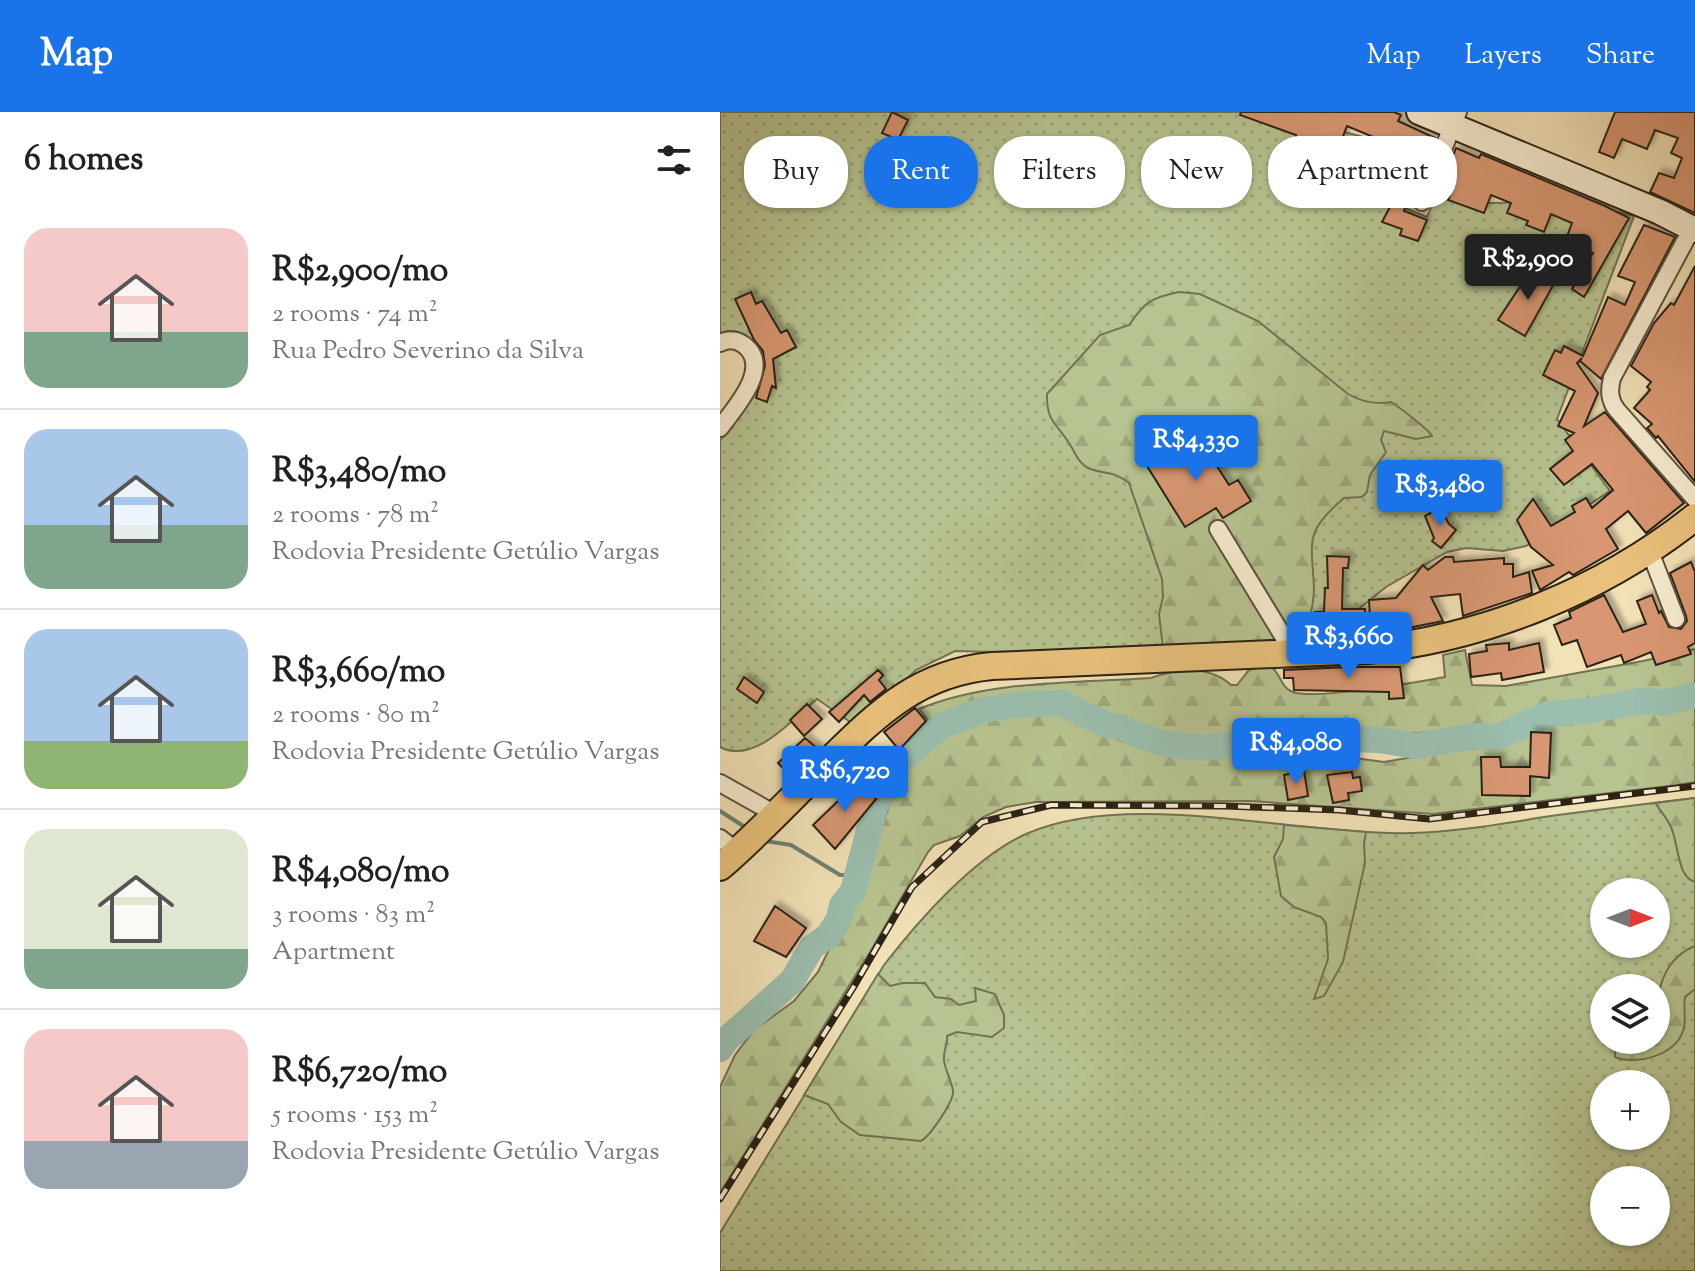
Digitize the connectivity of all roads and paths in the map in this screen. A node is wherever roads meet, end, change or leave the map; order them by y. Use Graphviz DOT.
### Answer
graph roads {
  1 [pos="1419,112"];
  2 [pos="1454,119"];
  3 [pos="1693,229"];
  4 [pos="720,343"];
  5 [pos="720,428"];
  6 [pos="1695,499"];
  7 [pos="1695,517"];
  8 [pos="1218,529"];
  9 [pos="1649,549"];
  10 [pos="1676,619"];
  11 [pos="1294,654"];
  12 [pos="720,783"];
  13 [pos="774,816"];
  14 [pos="730,851"];
  1 -- 2 [label="street"];
  2 -- 3 [label="street"];
  3 -- 6 [label="street"];
  4 -- 5 [label="street"];
  7 -- 9 [label="main road"];
  8 -- 11 [label="street"];
  9 -- 10 [label="street"];
  9 -- 11 [label="main road"];
  11 -- 13 [label="main road"];
  12 -- 13 [label="street"];
  13 -- 14 [label="main road"];
}
